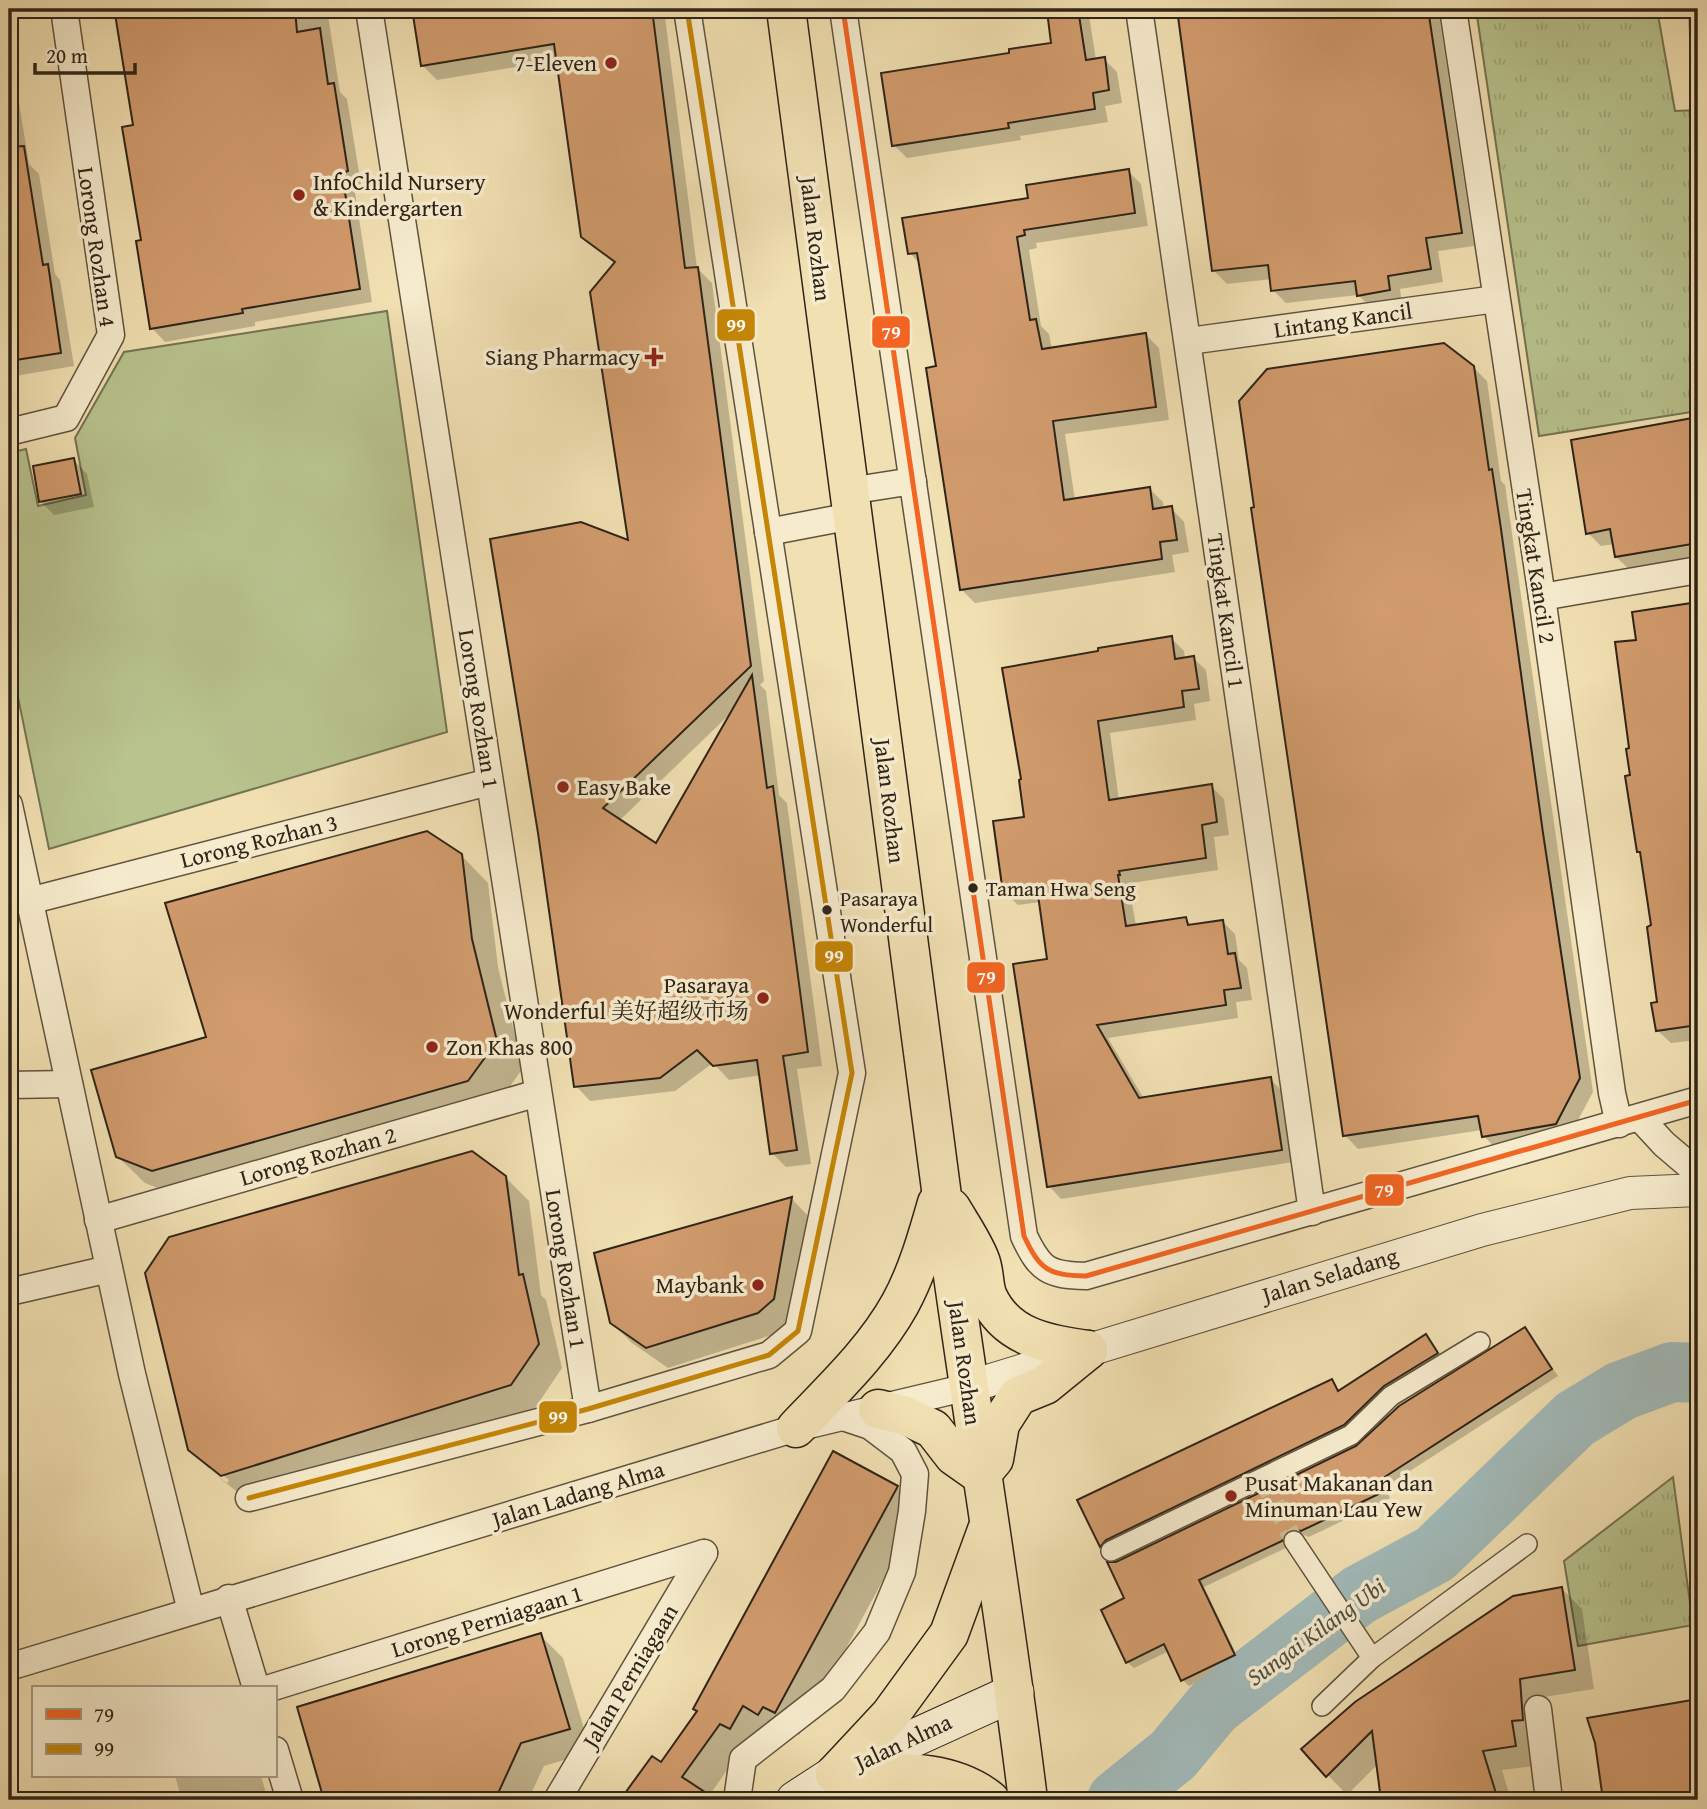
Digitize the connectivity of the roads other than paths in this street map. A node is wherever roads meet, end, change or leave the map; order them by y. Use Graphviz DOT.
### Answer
graph roads {
  1 [pos="64,9"];
  2 [pos="369,9"];
  3 [pos="687,9"];
  4 [pos="786,9"];
  5 [pos="843,9"];
  6 [pos="1139,9"];
  7 [pos="1453,9"];
  8 [pos="1496,299"];
  9 [pos="1189,341"];
  10 [pos="9,432"];
  11 [pos="913,481"];
  12 [pos="851,504"];
  13 [pos="768,532"];
  14 [pos="1698,570"];
  15 [pos="1542,597"];
  16 [pos="489,782"];
  17 [pos="9,805"];
  18 [pos="21,887"];
  19 [pos="69,1084"];
  20 [pos="9,1085"];
  21 [pos="538,1093"];
  22 [pos="1698,1101"];
  23 [pos="1630,1121"];
  24 [pos="1698,1172"];
  25 [pos="1698,1190"];
  26 [pos="941,1191"];
  27 [pos="1312,1212"];
  28 [pos="98,1220"];
  29 [pos="109,1269"];
  30 [pos="9,1292"];
  31 [pos="1480,1342"];
  32 [pos="1088,1350"];
  33 [pos="968,1387"];
  34 [pos="588,1409"];
  35 [pos="860,1413"];
  36 [pos="796,1429"];
  37 [pos="981,1475"];
  38 [pos="249,1498"];
  39 [pos="988,1525"];
  40 [pos="1294,1541"];
  41 [pos="1527,1544"];
  42 [pos="1111,1551"];
  43 [pos="704,1553"];
  44 [pos="229,1598"];
  45 [pos="191,1611"];
  46 [pos="1372,1658"];
  47 [pos="9,1667"];
  48 [pos="255,1686"];
  49 [pos="276,1686"];
  50 [pos="1015,1692"];
  51 [pos="1322,1706"];
  52 [pos="1538,1709"];
  53 [pos="276,1753"];
  54 [pos="835,1774"];
  55 [pos="290,1800"];
  56 [pos="557,1800"];
  57 [pos="737,1800"];
  58 [pos="795,1800"];
  59 [pos="990,1800"];
  60 [pos="1028,1800"];
  61 [pos="1549,1800"];
  1 -- 10 [label="street, Lorong Rozhan 4"];
  2 -- 16 [label="street, Lorong Rozhan 1"];
  3 -- 13 [label="street"];
  4 -- 12 [label="main road, Jalan Rozhan"];
  5 -- 11 [label="street"];
  6 -- 9 [label="street, Tingkat Kancil 1"];
  7 -- 8 [label="street, Tingkat Kancil 2"];
  8 -- 9 [label="street, Lintang Kancil"];
  8 -- 15 [label="street, Tingkat Kancil 2"];
  9 -- 27 [label="street, Tingkat Kancil 1"];
  11 -- 12 [label="street"];
  11 -- 27 [label="street"];
  12 -- 13 [label="street"];
  12 -- 26 [label="main road, Jalan Rozhan"];
  13 -- 34 [label="street"];
  14 -- 15 [label="street"];
  15 -- 23 [label="street, Tingkat Kancil 2"];
  16 -- 18 [label="street, Lorong Rozhan 3"];
  16 -- 21 [label="street, Lorong Rozhan 1"];
  17 -- 18 [label="street"];
  18 -- 19 [label="street"];
  19 -- 20 [label="street"];
  19 -- 28 [label="street"];
  21 -- 28 [label="street, Lorong Rozhan 2"];
  21 -- 34 [label="street, Lorong Rozhan 1"];
  22 -- 23 [label="street"];
  23 -- 24 [label="street"];
  23 -- 27 [label="street"];
  25 -- 32 [label="street, Jalan Seladang"];
  26 -- 32 [label="main road"];
  26 -- 33 [label="main road, Jalan Rozhan"];
  26 -- 36 [label="main road"];
  28 -- 29 [label="street"];
  29 -- 30 [label="street"];
  29 -- 45 [label="street"];
  31 -- 42 [label="street"];
  32 -- 33 [label="street, Jalan Seladang"];
  32 -- 37 [label="main road"];
  33 -- 35 [label="street, Jalan Ladang Alma"];
  33 -- 37 [label="main road, Jalan Rozhan"];
  34 -- 38 [label="street"];
  35 -- 36 [label="street, Jalan Ladang Alma"];
  35 -- 37 [label="main road"];
  35 -- 57 [label="street"];
  36 -- 44 [label="street, Jalan Ladang Alma"];
  37 -- 39 [label="main road, Jalan Rozhan"];
  39 -- 50 [label="main road, Jalan Rozhan"];
  39 -- 54 [label="main road"];
  40 -- 46 [label="street"];
  41 -- 46 [label="street"];
  43 -- 49 [label="street, Lorong Perniagaan 1"];
  43 -- 56 [label="street, Jalan Perniagaan"];
  44 -- 45 [label="street, Jalan Ladang Alma"];
  44 -- 48 [label="street"];
  45 -- 47 [label="street, Jalan Ladang Alma"];
  46 -- 51 [label="street"];
  50 -- 54 [label="main road, Jalan Alma"];
  50 -- 60 [label="main road, Jalan Rozhan"];
  52 -- 61 [label="street"];
  53 -- 55 [label="street"];
  54 -- 58 [label="main road, Jalan Alma"];
  54 -- 59 [label="main road"];
}
